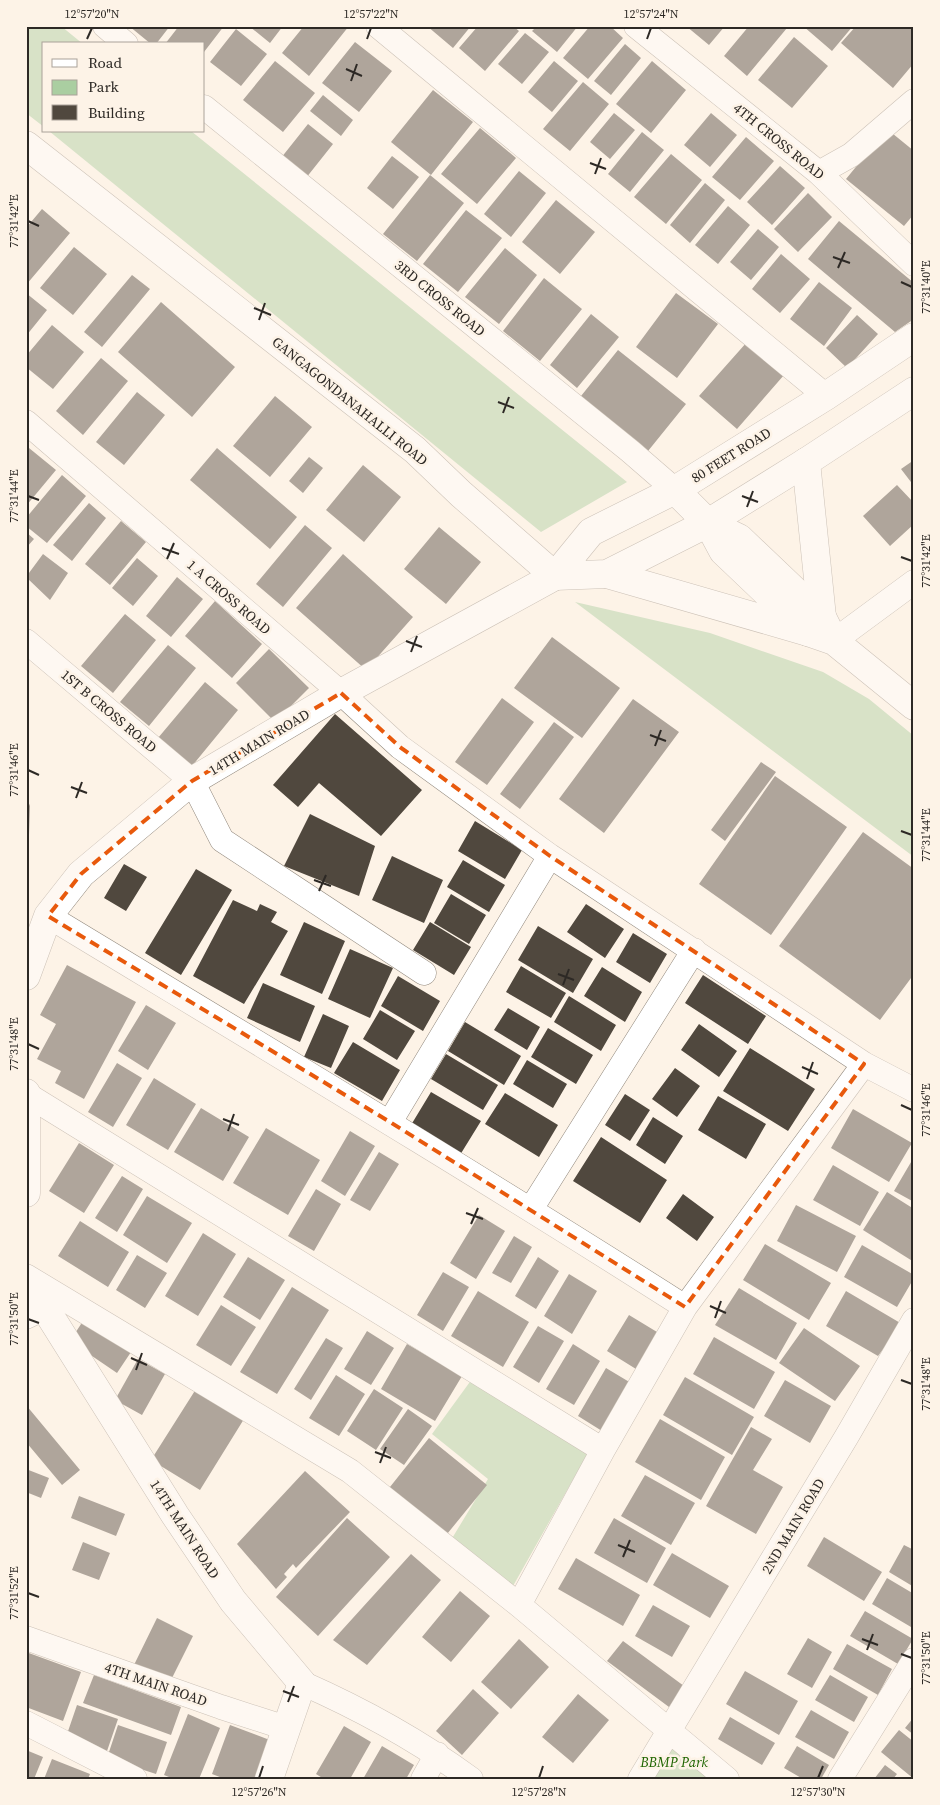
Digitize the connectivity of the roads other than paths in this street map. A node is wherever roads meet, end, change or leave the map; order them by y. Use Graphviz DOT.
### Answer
graph roads {
  1 [pos="105,26"];
  2 [pos="378,26"];
  3 [pos="636,26"];
  4 [pos="124,42"];
  5 [pos="914,101"];
  6 [pos="205,108"];
  7 [pos="26,145"];
  8 [pos="820,173"];
  9 [pos="914,264"];
  10 [pos="914,337"];
  11 [pos="914,391"];
  12 [pos="826,396"];
  13 [pos="26,422"];
  14 [pos="806,462"];
  15 [pos="675,490"];
  16 [pos="708,523"];
  17 [pos="607,574"];
  18 [pos="555,576"];
  19 [pos="914,582"];
  20 [pos="821,630"];
  21 [pos="26,641"];
  22 [pos="341,693"];
  23 [pos="914,706"];
  24 [pos="192,781"];
  25 [pos="550,856"];
  26 [pos="48,916"];
  27 [pos="694,950"];
  28 [pos="424,973"];
  29 [pos="26,976"];
  30 [pos="864,1064"];
  31 [pos="914,1090"];
  32 [pos="26,1093"];
  33 [pos="390,1122"];
  34 [pos="26,1193"];
  35 [pos="531,1209"];
  36 [pos="26,1276"];
  37 [pos="26,1281"];
  38 [pos="685,1307"];
  39 [pos="35,1312"];
  40 [pos="914,1320"];
  41 [pos="603,1450"];
  42 [pos="519,1605"];
  43 [pos="26,1638"];
  44 [pos="914,1660"];
  45 [pos="302,1683"];
  46 [pos="26,1724"];
  47 [pos="286,1728"];
  48 [pos="670,1730"];
  49 [pos="438,1754"];
  50 [pos="135,1779"];
  51 [pos="269,1779"];
  52 [pos="422,1779"];
  53 [pos="471,1779"];
  54 [pos="640,1779"];
  55 [pos="727,1779"];
  56 [pos="840,1779"];
  1 -- 4 [label="street"];
  2 -- 12 [label="street"];
  3 -- 8 [label="street, 4TH CROSS ROAD"];
  5 -- 8 [label="street"];
  6 -- 15 [label="street, 3RD CROSS ROAD"];
  7 -- 18 [label="main road, GANGAGONDANAHALLI ROAD"];
  8 -- 9 [label="street, 4TH CROSS ROAD"];
  10 -- 12 [label="main road, 80 FEET ROAD"];
  11 -- 14 [label="main road"];
  12 -- 15 [label="main road, 80 FEET ROAD"];
  13 -- 22 [label="street, 1 A CROSS ROAD"];
  14 -- 16 [label="main road"];
  14 -- 20 [label="main road"];
  15 -- 16 [label="main road"];
  15 -- 18 [label="main road, 80 FEET ROAD"];
  16 -- 17 [label="main road"];
  16 -- 20 [label="main road"];
  17 -- 18 [label="main road"];
  17 -- 20 [label="main road"];
  18 -- 22 [label="main road, 14TH MAIN ROAD"];
  19 -- 20 [label="street"];
  20 -- 23 [label="main road"];
  21 -- 24 [label="street, 1ST B CROSS ROAD"];
  22 -- 24 [label="main road, 14TH MAIN ROAD"];
  22 -- 25 [label="street, 1 A CROSS ROAD"];
  24 -- 26 [label="main road, 14TH MAIN ROAD"];
  24 -- 28 [label="street"];
  25 -- 27 [label="street, 1 A CROSS ROAD"];
  25 -- 33 [label="street"];
  26 -- 29 [label="main road, 14TH MAIN ROAD"];
  26 -- 33 [label="street"];
  27 -- 30 [label="street, 1 A CROSS ROAD"];
  27 -- 35 [label="street"];
  30 -- 31 [label="street, 1 A CROSS ROAD"];
  30 -- 38 [label="street"];
  32 -- 34 [label="main road"];
  32 -- 41 [label="street"];
  33 -- 35 [label="street"];
  35 -- 38 [label="street"];
  36 -- 42 [label="street"];
  37 -- 39 [label="main road, 14TH MAIN ROAD"];
  38 -- 41 [label="street"];
  39 -- 45 [label="main road, 14TH MAIN ROAD"];
  40 -- 48 [label="street, 2ND MAIN ROAD"];
  41 -- 42 [label="street"];
  42 -- 48 [label="street"];
  43 -- 47 [label="street, 4TH MAIN ROAD"];
  44 -- 56 [label="street"];
  45 -- 47 [label="main road"];
  45 -- 49 [label="street"];
  46 -- 50 [label="street"];
  47 -- 51 [label="main road"];
  48 -- 54 [label="street, 2ND MAIN ROAD"];
  48 -- 55 [label="street"];
  49 -- 52 [label="street"];
  49 -- 53 [label="street"];
}
